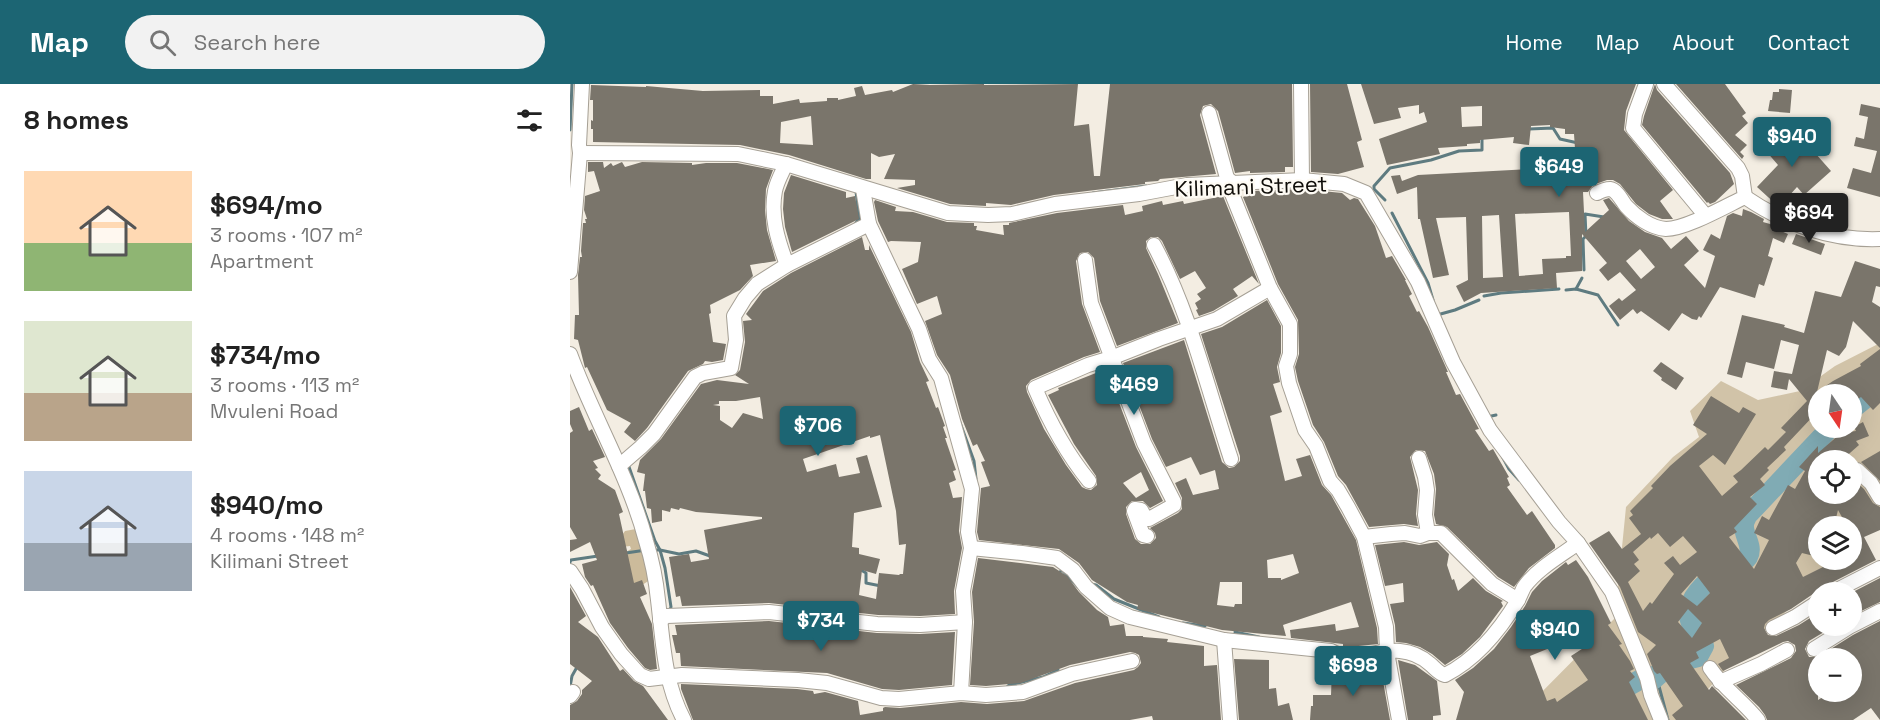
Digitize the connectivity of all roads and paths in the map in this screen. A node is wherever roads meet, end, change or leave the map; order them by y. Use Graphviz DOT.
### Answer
graph roads {
  1 [pos="582,84"];
  2 [pos="1301,84"];
  3 [pos="1646,84"];
  4 [pos="1664,84"];
  5 [pos="1209,113"];
  6 [pos="576,147"];
  7 [pos="786,164"];
  8 [pos="1302,180"];
  9 [pos="1234,184"];
  10 [pos="863,189"];
  11 [pos="1597,193"];
  12 [pos="1744,197"];
  13 [pos="1705,215"];
  14 [pos="869,224"];
  15 [pos="1880,239"];
  16 [pos="1154,245"];
  17 [pos="1085,260"];
  18 [pos="787,264"];
  19 [pos="570,272"];
  20 [pos="1270,288"];
  21 [pos="1190,328"];
  22 [pos="570,354"];
  23 [pos="1111,358"];
  24 [pos="1419,458"];
  25 [pos="1231,459"];
  26 [pos="619,466"];
  27 [pos="1862,475"];
  28 [pos="1089,481"];
  29 [pos="1880,498"];
  30 [pos="1428,533"];
  31 [pos="1147,536"];
  32 [pos="1364,537"];
  33 [pos="1578,543"];
  34 [pos="971,548"];
  35 [pos="1880,568"];
  36 [pos="570,571"];
  37 [pos="1853,582"];
  38 [pos="1518,600"];
  39 [pos="1808,609"];
  40 [pos="1880,611"];
  41 [pos="660,620"];
  42 [pos="965,622"];
  43 [pos="1773,628"];
  44 [pos="1224,640"];
  45 [pos="1816,648"];
  46 [pos="1787,650"];
  47 [pos="1388,652"];
  48 [pos="1132,661"];
  49 [pos="1710,668"];
  50 [pos="668,676"];
  51 [pos="1720,682"];
  52 [pos="961,693"];
  53 [pos="684,720"];
  54 [pos="1230,720"];
  55 [pos="1399,720"];
  56 [pos="1661,720"];
  57 [pos="1758,720"];
  1 -- 6 [label="street"];
  2 -- 8 [label="street"];
  3 -- 13 [label="street"];
  4 -- 12 [label="street"];
  5 -- 9 [label="street"];
  6 -- 7 [label="street, Kilimani Street"];
  6 -- 19 [label="street"];
  7 -- 10 [label="street, Kilimani Street"];
  7 -- 18 [label="street"];
  8 -- 9 [label="street, Kilimani Street"];
  8 -- 33 [label="street, Kilimani Street"];
  9 -- 10 [label="street, Kilimani Street"];
  9 -- 20 [label="street"];
  10 -- 14 [label="street"];
  11 -- 13 [label="street"];
  12 -- 13 [label="street"];
  12 -- 15 [label="street"];
  14 -- 18 [label="street"];
  14 -- 34 [label="street"];
  16 -- 21 [label="street"];
  17 -- 23 [label="street"];
  18 -- 26 [label="street"];
  20 -- 21 [label="street"];
  20 -- 32 [label="street"];
  21 -- 23 [label="street"];
  21 -- 25 [label="street"];
  22 -- 26 [label="street"];
  23 -- 28 [label="street"];
  23 -- 31 [label="street"];
  24 -- 30 [label="street"];
  26 -- 41 [label="street"];
  27 -- 29 [label="street"];
  30 -- 32 [label="street"];
  30 -- 38 [label="street"];
  32 -- 47 [label="street"];
  33 -- 38 [label="street"];
  33 -- 56 [label="street, Kilimani Street"];
  34 -- 42 [label="street"];
  34 -- 44 [label="street"];
  35 -- 37 [label="street"];
  36 -- 50 [label="street"];
  38 -- 47 [label="street"];
  39 -- 43 [label="street"];
  40 -- 45 [label="street"];
  41 -- 42 [label="street"];
  41 -- 50 [label="street"];
  42 -- 52 [label="street"];
  44 -- 47 [label="street"];
  44 -- 54 [label="street"];
  46 -- 51 [label="street"];
  47 -- 55 [label="street"];
  48 -- 52 [label="street"];
  49 -- 51 [label="street"];
  50 -- 52 [label="street"];
  50 -- 53 [label="street"];
  51 -- 57 [label="street"];
}
